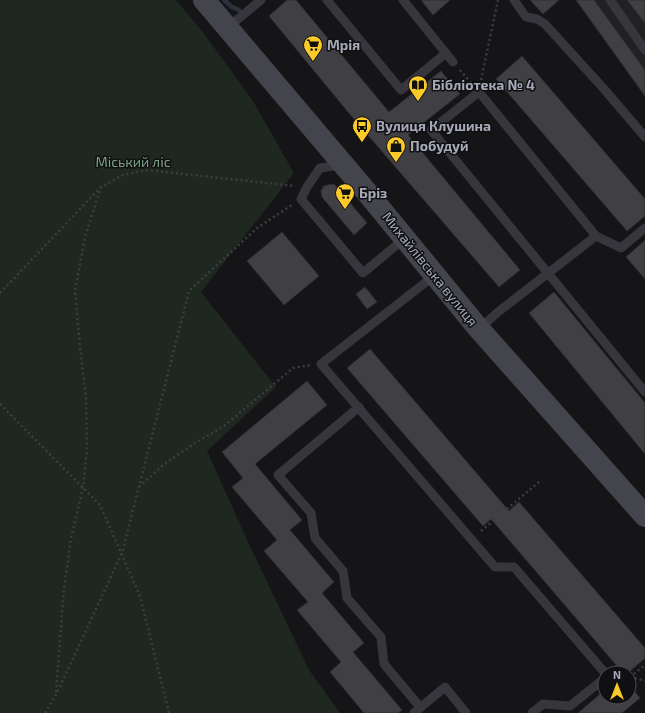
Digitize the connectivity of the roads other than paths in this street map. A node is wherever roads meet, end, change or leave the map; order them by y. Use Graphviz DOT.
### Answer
graph roads {
  1 [pos="204,0"];
  2 [pos="261,0"];
  3 [pos="327,0"];
  4 [pos="403,0"];
  5 [pos="514,0"];
  6 [pos="610,0"];
  7 [pos="227,28"];
  8 [pos="645,50"];
  9 [pos="446,53"];
  10 [pos="453,62"];
  11 [pos="645,137"];
  12 [pos="343,164"];
  13 [pos="645,228"];
  14 [pos="596,236"];
  15 [pos="405,238"];
  16 [pos="548,274"];
  17 [pos="435,275"];
  18 [pos="479,329"];
  19 [pos="645,392"];
  20 [pos="359,408"];
  21 [pos="645,516"];
  22 [pos="599,665"];
  23 [pos="597,684"];
  24 [pos="417,710"];
  25 [pos="466,713"];
  26 [pos="532,713"];
  1 -- 7 [label="main road, Михайлівська вулиця"];
  2 -- 7 [label="lane"];
  3 -- 9 [label="lane"];
  4 -- 9 [label="lane"];
  5 -- 11 [label="lane"];
  6 -- 8 [label="lane"];
  7 -- 12 [label="main road, Михайлівська вулиця"];
  9 -- 10 [label="lane"];
  12 -- 15 [label="main road, Михайлівська вулиця"];
  12 -- 15 [label="lane"];
  13 -- 14 [label="lane"];
  14 -- 16 [label="lane"];
  14 -- 16 [label="lane"];
  15 -- 17 [label="main road, Михайлівська вулиця"];
  16 -- 18 [label="lane"];
  16 -- 19 [label="lane"];
  17 -- 18 [label="main road, Михайлівська вулиця"];
  17 -- 20 [label="lane"];
  18 -- 21 [label="main road, Михайлівська вулиця"];
  20 -- 22 [label="lane"];
  20 -- 24 [label="lane"];
  23 -- 26 [label="lane"];
  24 -- 25 [label="lane"];
}
